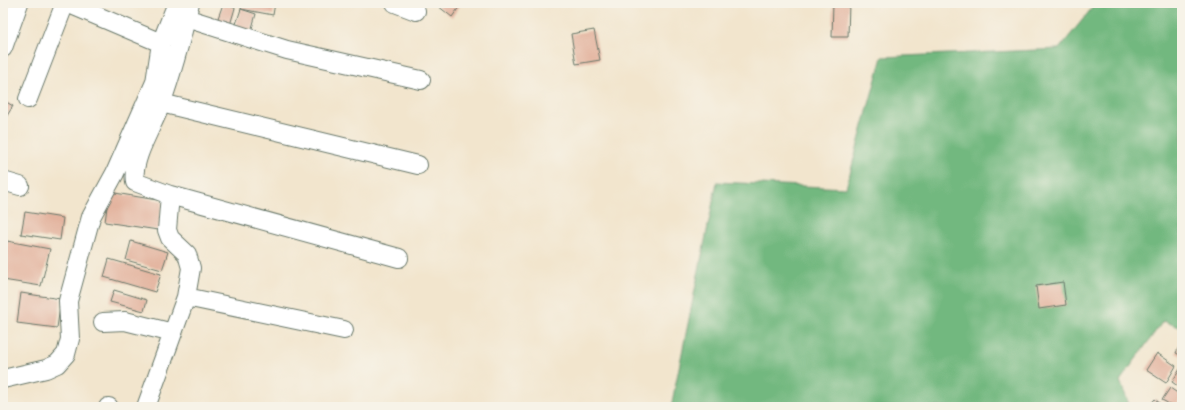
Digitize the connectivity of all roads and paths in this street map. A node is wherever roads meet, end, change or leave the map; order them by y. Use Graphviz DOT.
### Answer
graph roads {
  1 [pos="19,3"];
  2 [pos="66,3"];
  3 [pos="395,3"];
  4 [pos="184,8"];
  5 [pos="416,11"];
  6 [pos="161,43"];
  7 [pos="3,48"];
  8 [pos="421,80"];
  9 [pos="28,99"];
  10 [pos="161,103"];
  11 [pos="418,165"];
  12 [pos="170,195"];
  13 [pos="399,258"];
  14 [pos="186,297"];
  15 [pos="103,322"];
  16 [pos="344,330"];
  17 [pos="173,333"];
  18 [pos="3,379"];
  19 [pos="146,407"];
  1 -- 7 [label="street"];
  2 -- 6 [label="street"];
  2 -- 9 [label="street"];
  3 -- 5 [label="street"];
  4 -- 6 [label="street"];
  4 -- 8 [label="street"];
  4 -- 10 [label="street"];
  6 -- 18 [label="street"];
  10 -- 11 [label="street"];
  10 -- 12 [label="street"];
  12 -- 13 [label="street"];
  12 -- 14 [label="street"];
  14 -- 16 [label="street"];
  14 -- 17 [label="street"];
  15 -- 17 [label="street"];
  17 -- 19 [label="street"];
}
